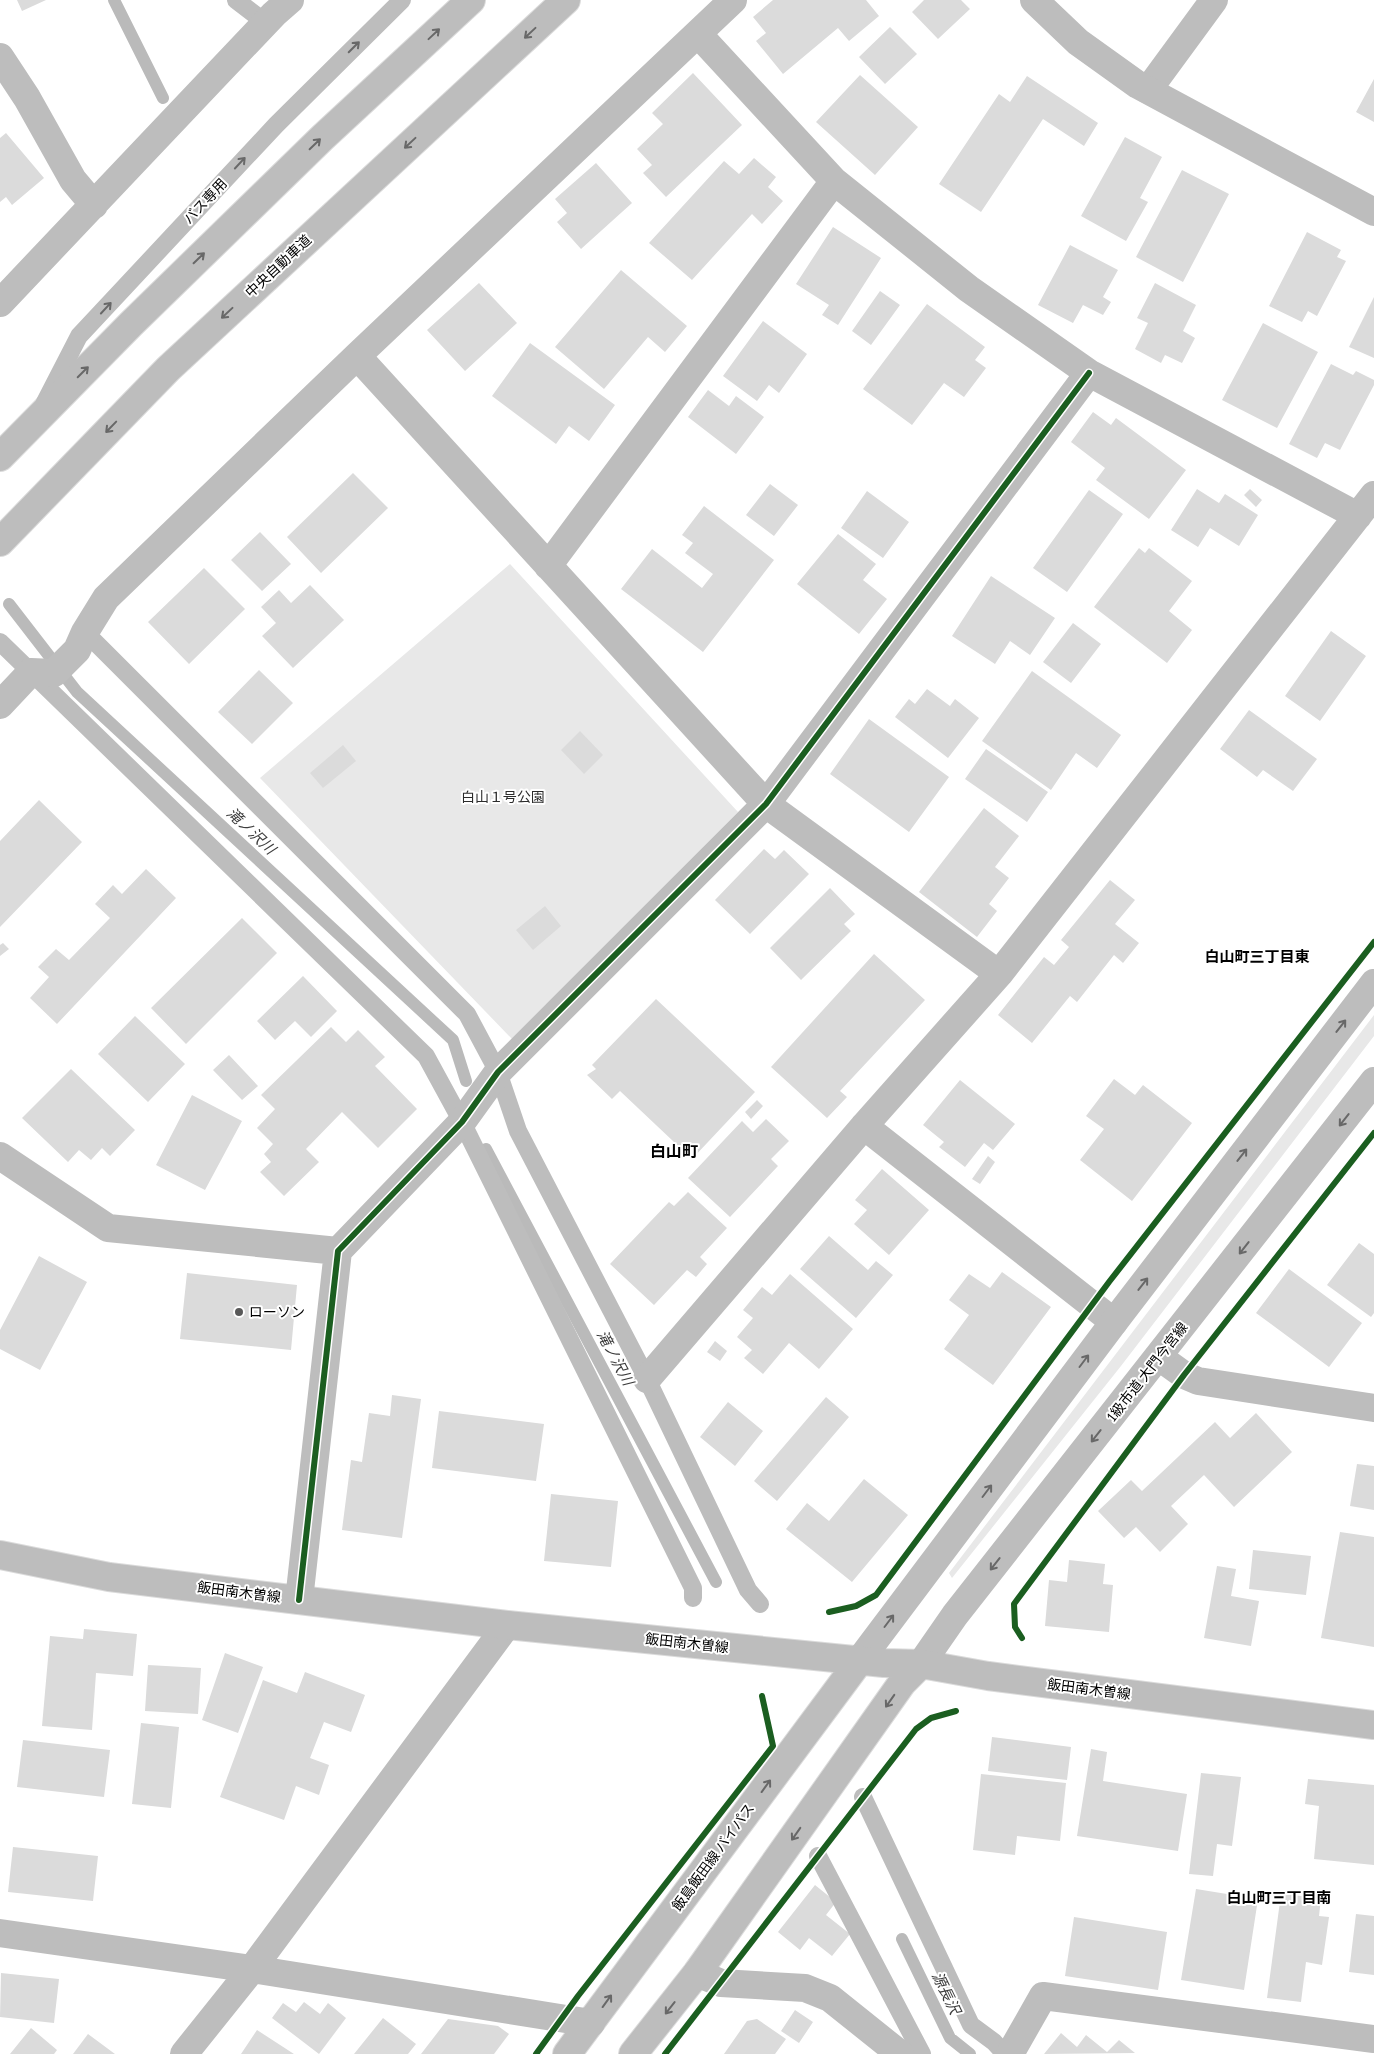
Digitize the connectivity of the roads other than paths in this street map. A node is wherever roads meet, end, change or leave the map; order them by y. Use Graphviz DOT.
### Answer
graph roads {
  1 [pos="236,0"];
  2 [pos="290,0"];
  3 [pos="402,0"];
  4 [pos="471,0"];
  5 [pos="566,0"];
  6 [pos="733,0"];
  7 [pos="1034,0"];
  8 [pos="1214,0"];
  9 [pos="266,23"];
  10 [pos="698,34"];
  11 [pos="0,57"];
  12 [pos="1148,90"];
  13 [pos="834,181"];
  14 [pos="94,205"];
  15 [pos="1374,212"];
  16 [pos="0,303"];
  17 [pos="357,356"];
  18 [pos="1089,373"];
  19 [pos="34,422"];
  20 [pos="0,457"];
  21 [pos="1366,506"];
  22 [pos="0,542"];
  23 [pos="548,566"];
  24 [pos="81,641"];
  25 [pos="0,642"];
  26 [pos="43,672"];
  27 [pos="0,705"];
  28 [pos="766,804"];
  29 [pos="998,974"];
  30 [pos="1374,983"];
  31 [pos="498,1072"];
  32 [pos="1374,1082"];
  33 [pos="462,1122"];
  34 [pos="864,1126"];
  35 [pos="0,1156"];
  36 [pos="338,1251"];
  37 [pos="1114,1322"];
  38 [pos="1159,1357"];
  39 [pos="646,1378"];
  40 [pos="1374,1408"];
  41 [pos="0,1555"];
  42 [pos="693,1598"];
  43 [pos="299,1600"];
  44 [pos="760,1604"];
  45 [pos="507,1625"];
  46 [pos="860,1660"];
  47 [pos="921,1664"];
  48 [pos="1374,1725"];
  49 [pos="863,1797"];
  50 [pos="818,1856"];
  51 [pos="0,1933"];
  52 [pos="252,1969"];
  53 [pos="697,1974"];
  54 [pos="591,2023"];
  55 [pos="1374,2039"];
  56 [pos="184,2054"];
  57 [pos="568,2054"];
  58 [pos="633,2054"];
  59 [pos="900,2054"];
  60 [pos="922,2054"];
  61 [pos="1005,2054"];
  62 [pos="1010,2054"];
  1 -- 9 [label="lane"];
  2 -- 9 [label="main road"];
  19 -- 3 [label="lane, バス専用, one-way"];
  19 -- 4 [label="main road, one-way"];
  5 -- 22 [label="main road, 中央自動車道, one-way"];
  6 -- 10 [label="main road"];
  7 -- 12 [label="main road"];
  8 -- 12 [label="main road"];
  9 -- 14 [label="main road"];
  10 -- 13 [label="main road"];
  10 -- 17 [label="main road"];
  11 -- 14 [label="main road"];
  12 -- 15 [label="main road"];
  13 -- 18 [label="main road"];
  13 -- 23 [label="main road"];
  14 -- 16 [label="main road"];
  17 -- 23 [label="main road"];
  17 -- 24 [label="main road"];
  18 -- 21 [label="main road"];
  18 -- 28 [label="main road"];
  19 -- 20 [label="main road"];
  21 -- 29 [label="main road"];
  23 -- 28 [label="main road"];
  24 -- 26 [label="main road"];
  24 -- 31 [label="lane"];
  25 -- 26 [label="lane"];
  26 -- 27 [label="main road"];
  26 -- 33 [label="lane"];
  28 -- 29 [label="main road"];
  28 -- 31 [label="main road"];
  29 -- 34 [label="main road"];
  37 -- 30 [label="main road, 飯島飯田線 バイパス, one-way"];
  31 -- 33 [label="main road"];
  31 -- 39 [label="lane"];
  32 -- 38 [label="main road, 1級市道 大門今宮線, one-way"];
  33 -- 36 [label="main road"];
  33 -- 42 [label="lane"];
  34 -- 37 [label="main road"];
  34 -- 39 [label="main road"];
  35 -- 36 [label="main road"];
  36 -- 43 [label="main road"];
  46 -- 37 [label="main road, 飯島飯田線 バイパス, one-way"];
  38 -- 40 [label="main road"];
  38 -- 47 [label="main road, 1級市道 大門今宮線, one-way"];
  39 -- 44 [label="lane"];
  41 -- 43 [label="main road, 飯田南木曽線"];
  43 -- 45 [label="main road, 飯田南木曽線"];
  45 -- 46 [label="main road, 飯田南木曽線"];
  45 -- 52 [label="main road"];
  46 -- 47 [label="main road, 飯田南木曽線"];
  54 -- 46 [label="main road, 飯島飯田線 バイパス, one-way"];
  47 -- 48 [label="main road, 飯田南木曽線"];
  47 -- 53 [label="main road, one-way"];
  49 -- 61 [label="lane"];
  50 -- 60 [label="lane"];
  51 -- 52 [label="main road"];
  52 -- 54 [label="main road"];
  52 -- 56 [label="main road"];
  53 -- 58 [label="main road, one-way"];
  53 -- 59 [label="main road"];
  54 -- 57 [label="main road, 飯島飯田線 バイパス"];
  55 -- 62 [label="main road"];
}
